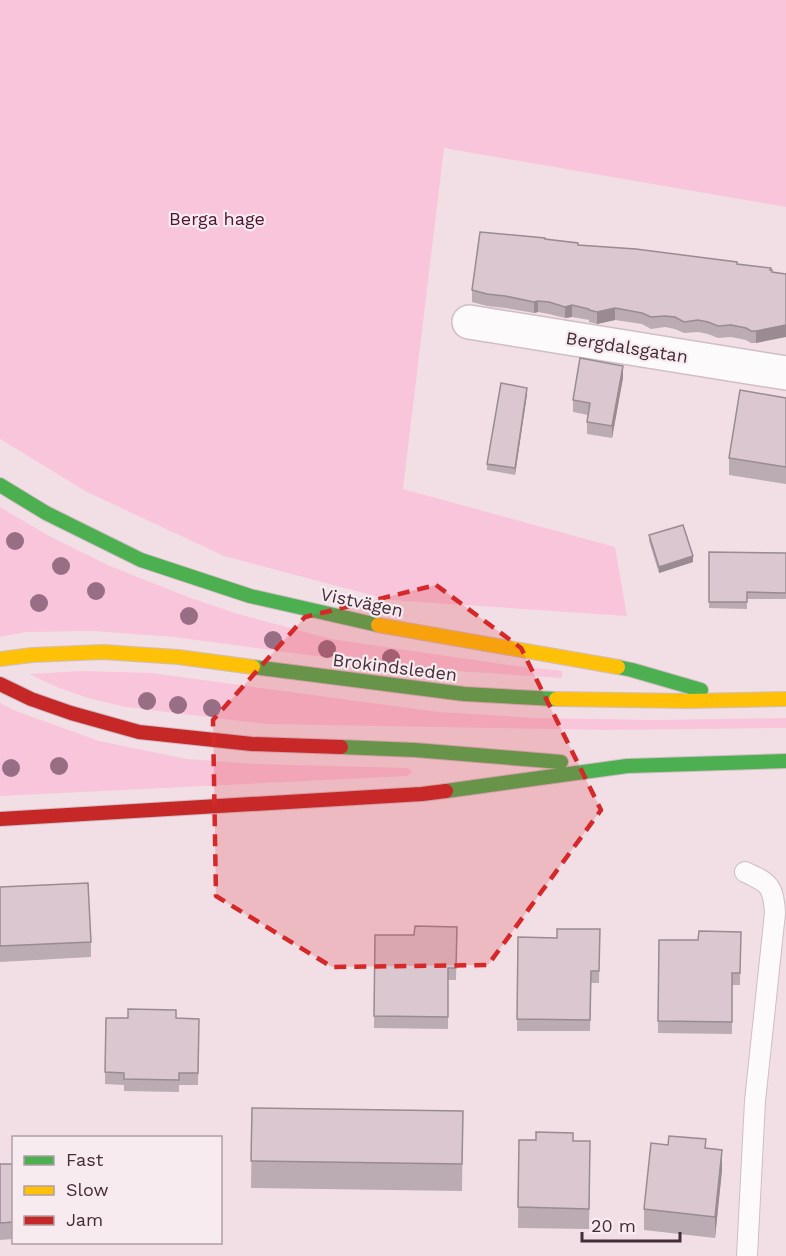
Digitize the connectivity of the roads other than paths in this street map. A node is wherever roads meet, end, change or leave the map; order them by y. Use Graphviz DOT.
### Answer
graph roads {
  1 [pos="469,322"];
  2 [pos="786,373"];
  3 [pos="0,485"];
  4 [pos="0,659"];
  5 [pos="0,684"];
  6 [pos="786,699"];
  7 [pos="736,700"];
  8 [pos="786,761"];
  9 [pos="627,766"];
  10 [pos="0,819"];
  11 [pos="745,872"];
  12 [pos="747,1256"];
  1 -- 2 [label="street, Bergdalsgatan"];
  3 -- 7 [label="main road, Vistvägen"];
  4 -- 7 [label="main road, Brokindsleden"];
  5 -- 9 [label="main road"];
  6 -- 7 [label="main road, Brokindsleden"];
  8 -- 9 [label="main road"];
  9 -- 10 [label="main road"];
  11 -- 12 [label="lane"];
}
